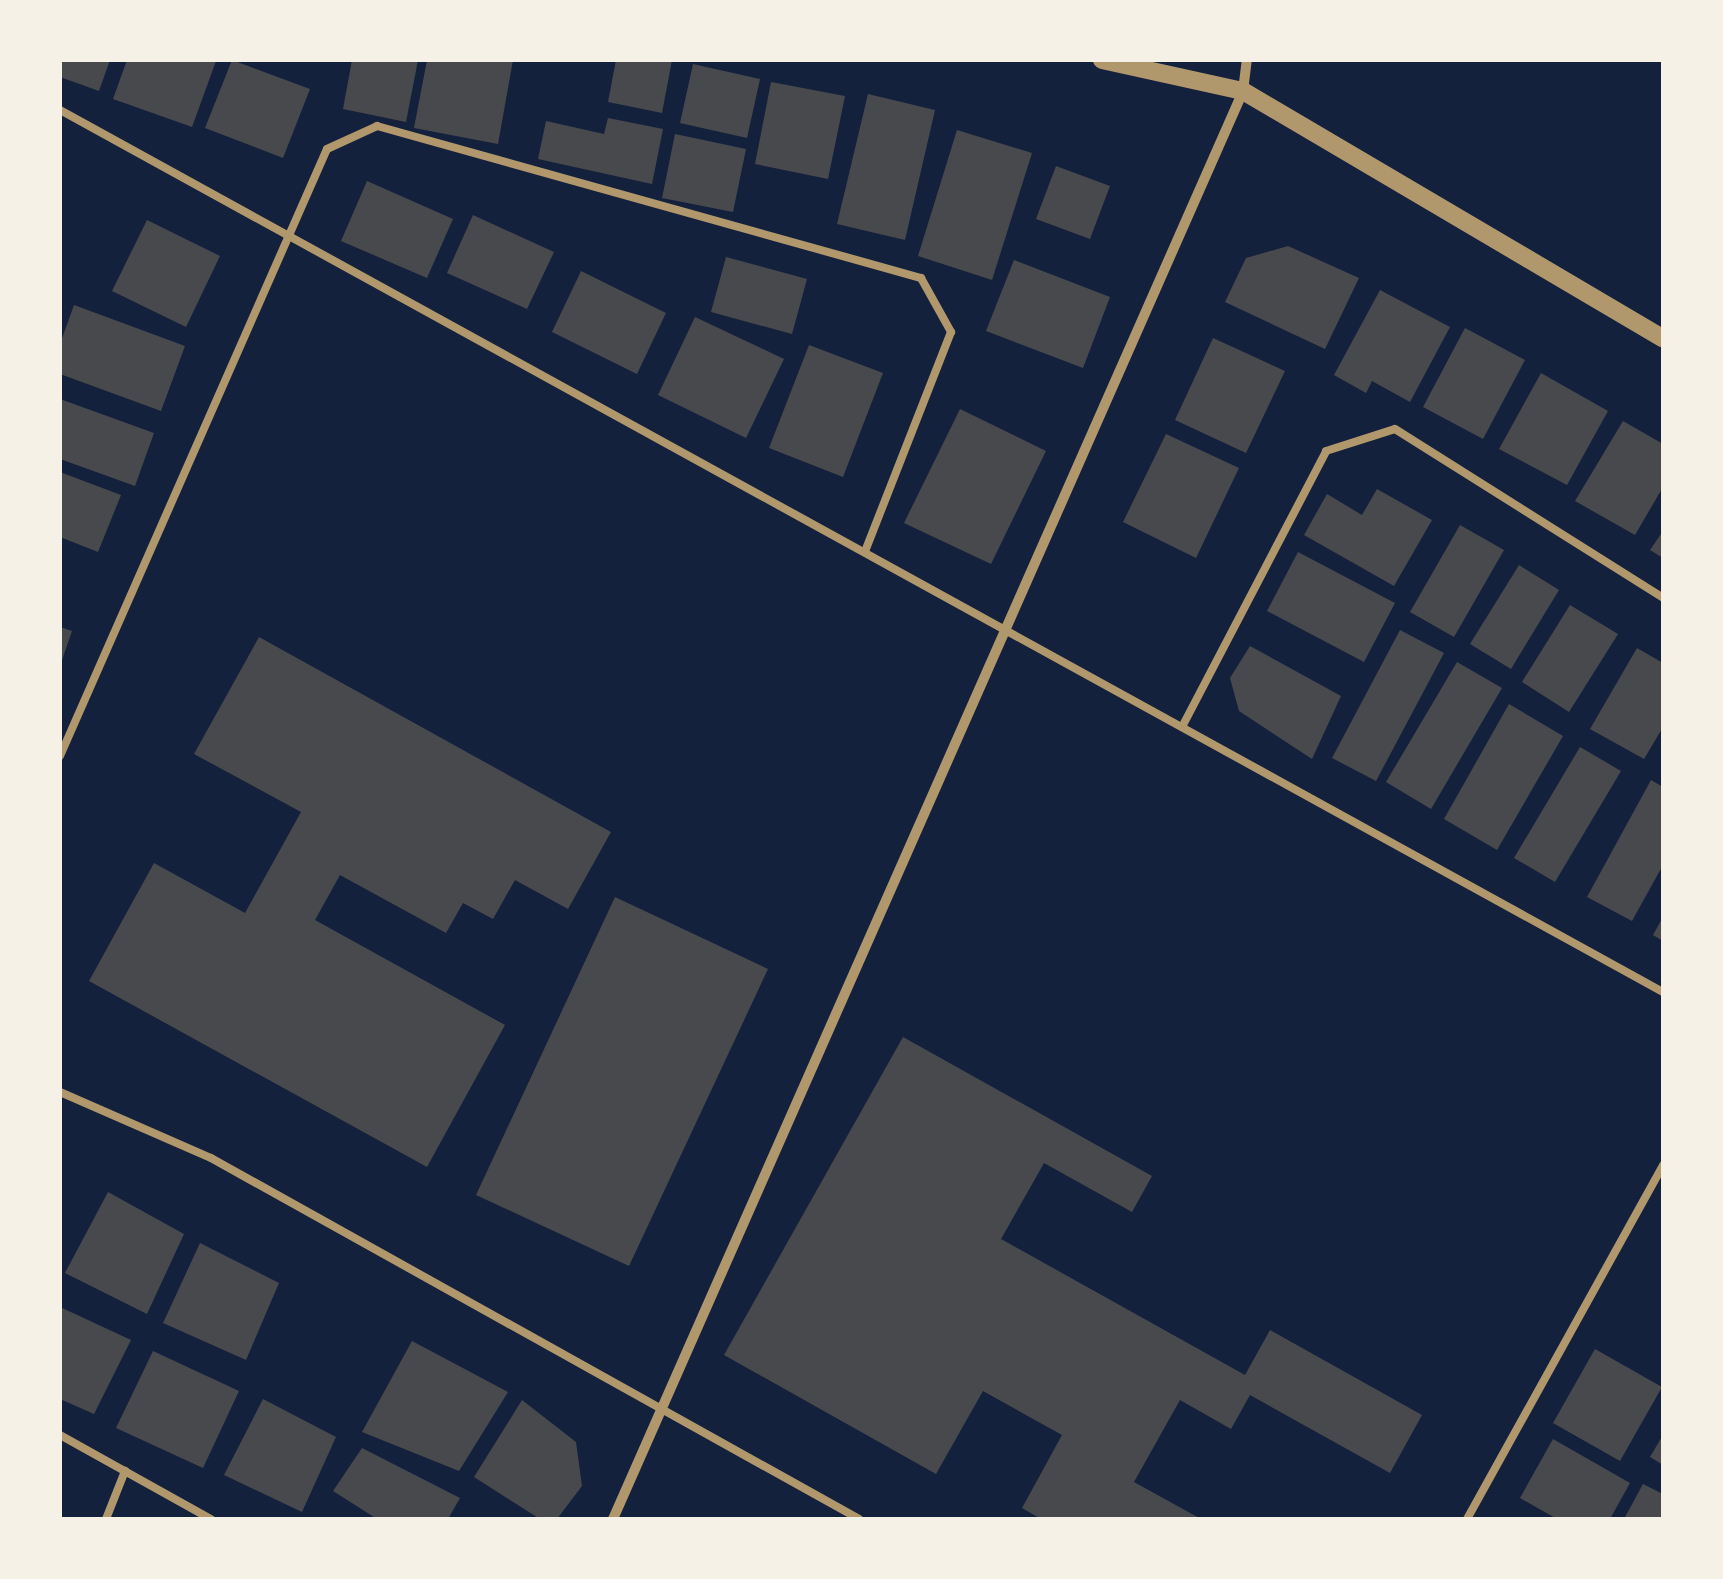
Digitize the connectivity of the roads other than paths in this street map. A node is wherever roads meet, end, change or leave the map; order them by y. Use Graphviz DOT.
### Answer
graph roads {
  1 [pos="1102,60"];
  2 [pos="1247,60"];
  3 [pos="1243,91"];
  4 [pos="60,110"];
  5 [pos="289,236"];
  6 [pos="1663,338"];
  7 [pos="865,552"];
  8 [pos="1663,598"];
  9 [pos="1003,628"];
  10 [pos="1182,727"];
  11 [pos="60,756"];
  12 [pos="1663,992"];
  13 [pos="60,1092"];
  14 [pos="1663,1164"];
  15 [pos="661,1409"];
  16 [pos="60,1435"];
  17 [pos="125,1471"];
  18 [pos="106,1519"];
  19 [pos="211,1519"];
  20 [pos="614,1519"];
  21 [pos="858,1519"];
  22 [pos="1467,1519"];
  1 -- 3 [label="street"];
  2 -- 3 [label="street"];
  3 -- 6 [label="street"];
  3 -- 9 [label="street"];
  4 -- 5 [label="lane"];
  5 -- 7 [label="lane"];
  5 -- 7 [label="lane"];
  5 -- 11 [label="lane"];
  7 -- 9 [label="lane"];
  8 -- 10 [label="lane"];
  9 -- 10 [label="lane"];
  9 -- 15 [label="street"];
  10 -- 12 [label="lane"];
  13 -- 15 [label="lane"];
  14 -- 22 [label="lane"];
  15 -- 20 [label="street"];
  15 -- 21 [label="lane"];
  16 -- 17 [label="lane"];
  17 -- 18 [label="lane"];
  17 -- 19 [label="lane"];
}
